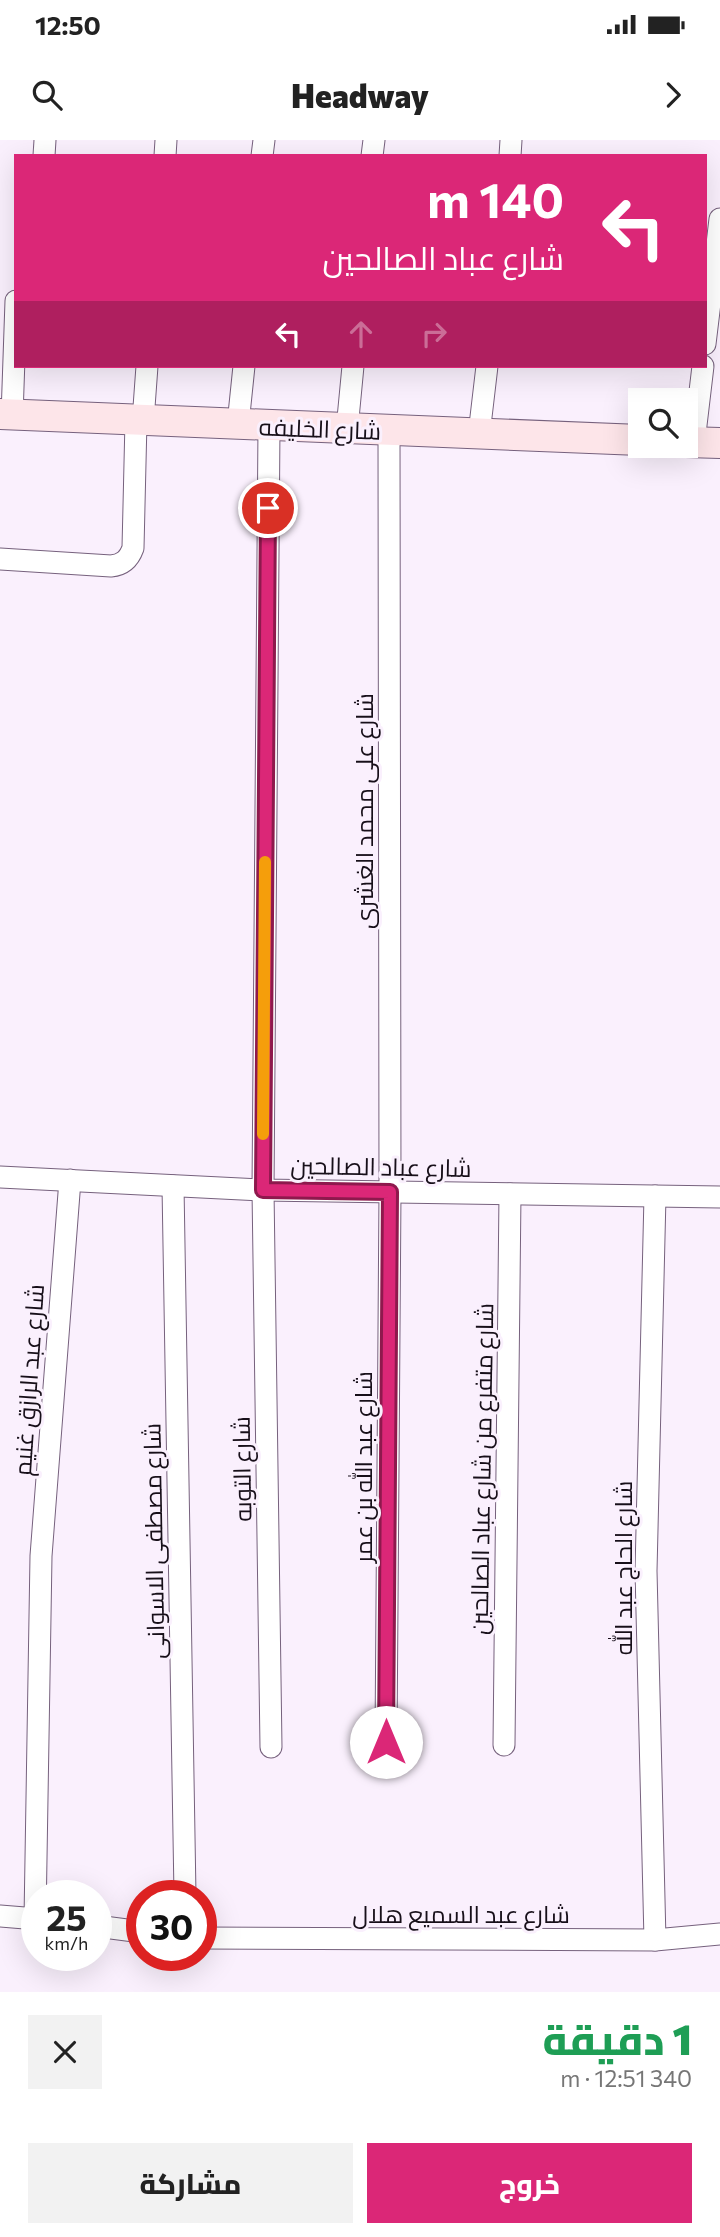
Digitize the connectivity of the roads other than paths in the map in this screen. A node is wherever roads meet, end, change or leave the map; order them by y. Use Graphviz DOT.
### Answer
graph roads {
  1 [pos="720,219"];
  2 [pos="14,324"];
  3 [pos="707,327"];
  4 [pos="147,368"];
  5 [pos="244,368"];
  6 [pos="353,368"];
  7 [pos="487,368"];
  8 [pos="703,368"];
  9 [pos="6,415"];
  10 [pos="139,421"];
  11 [pos="238,424"];
  12 [pos="269,425"];
  13 [pos="347,429"];
  14 [pos="389,430"];
  15 [pos="479,434"];
  16 [pos="628,440"];
  17 [pos="700,442"];
  18 [pos="0,559"];
  19 [pos="0,1177"];
  20 [pos="70,1180"];
  21 [pos="173,1186"];
  22 [pos="263,1190"];
  23 [pos="390,1192"];
  24 [pos="510,1194"];
  25 [pos="655,1196"];
  26 [pos="720,1197"];
  27 [pos="386,1742"];
  28 [pos="504,1745"];
  29 [pos="271,1747"];
  30 [pos="37,1880"];
  31 [pos="186,1880"];
  32 [pos="0,1916"];
  33 [pos="21,1918"];
  34 [pos="720,1934"];
  35 [pos="217,1937"];
  36 [pos="655,1940"];
  1 -- 3 [label="street"];
  2 -- 9 [label="street"];
  4 -- 10 [label="street"];
  5 -- 11 [label="street"];
  6 -- 13 [label="street"];
  7 -- 15 [label="street"];
  8 -- 17 [label="street"];
  9 -- 10 [label="main road, شارع الخليفه"];
  10 -- 11 [label="main road, شارع الخليفه"];
  10 -- 18 [label="street"];
  11 -- 12 [label="main road, شارع الخليفه"];
  12 -- 13 [label="main road, شارع الخليفه"];
  12 -- 22 [label="street, شارع التوبه"];
  13 -- 14 [label="main road, شارع الخليفه"];
  14 -- 15 [label="main road, شارع الخليفه"];
  14 -- 23 [label="street, شارع على محمد الغشرى"];
  15 -- 16 [label="main road, شارع الخليفه"];
  19 -- 20 [label="street, شارع عباد الصالحين"];
  20 -- 21 [label="street, شارع عباد الصالحين"];
  20 -- 30 [label="street, شارع عبد الرازق غنيم"];
  21 -- 22 [label="street, شارع عباد الصالحين"];
  21 -- 31 [label="street, شارع مصطفى الاسوانى"];
  22 -- 23 [label="street, شارع عباد الصالحين"];
  22 -- 29 [label="street, شارع التوبه"];
  23 -- 24 [label="street, شارع عباد الصالحين"];
  23 -- 27 [label="street, شارع عبد الله بن عمر"];
  24 -- 25 [label="street, شارع عباد الصالحين"];
  24 -- 28 [label="street, شارع متفرع من شارع عباد الصالحين"];
  25 -- 26 [label="street, شارع عباد الصالحين"];
  25 -- 36 [label="street, شارع الحاج عبد الله"];
  32 -- 33 [label="street"];
  34 -- 36 [label="street, شارع عبد السميع هلال"];
  35 -- 36 [label="street, شارع عبد السميع هلال"];
}
